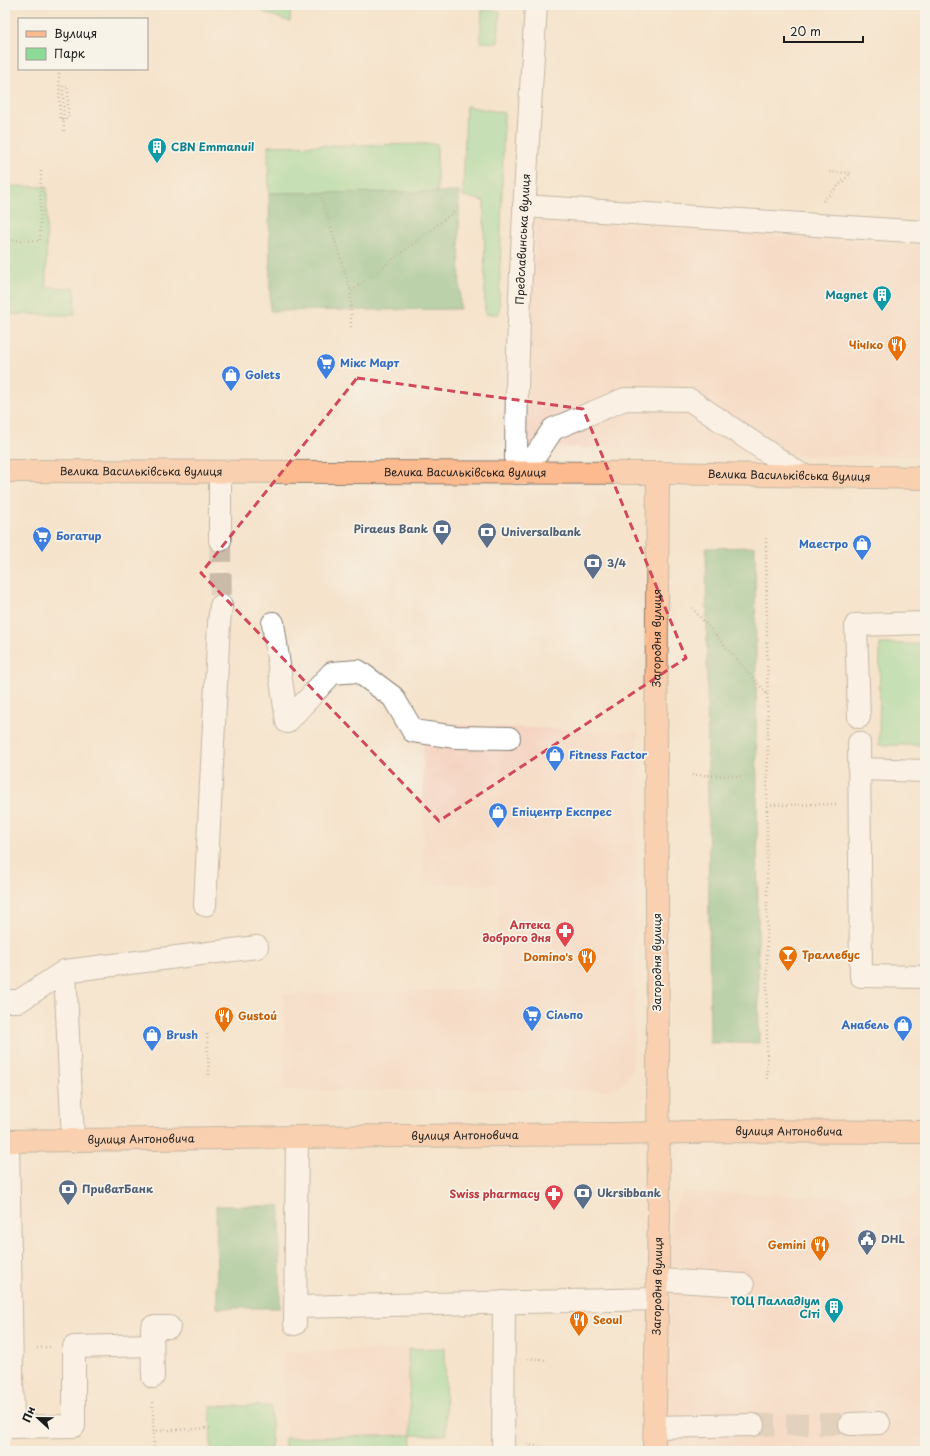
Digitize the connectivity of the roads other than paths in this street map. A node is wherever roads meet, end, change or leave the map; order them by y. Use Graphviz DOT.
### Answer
graph roads {
  1 [pos="536,5"];
  2 [pos="524,206"];
  3 [pos="925,232"];
  4 [pos="5,471"];
  5 [pos="220,472"];
  6 [pos="520,473"];
  7 [pos="658,473"];
  8 [pos="803,476"];
  9 [pos="925,478"];
  10 [pos="220,540"];
  11 [pos="221,606"];
  12 [pos="273,623"];
  13 [pos="925,623"];
  14 [pos="859,717"];
  15 [pos="509,738"];
  16 [pos="859,743"];
  17 [pos="860,769"];
  18 [pos="925,771"];
  19 [pos="205,905"];
  20 [pos="258,947"];
  21 [pos="65,971"];
  22 [pos="925,977"];
  23 [pos="5,1001"];
  24 [pos="925,1132"];
  25 [pos="658,1133"];
  26 [pos="297,1137"];
  27 [pos="7,1141"];
  28 [pos="73,1141"];
  29 [pos="743,1285"];
  30 [pos="658,1289"];
  31 [pos="504,1302"];
  32 [pos="169,1327"];
  33 [pos="152,1345"];
  34 [pos="153,1377"];
  35 [pos="850,1424"];
  36 [pos="879,1424"];
  37 [pos="753,1425"];
  38 [pos="9,1427"];
  39 [pos="655,1427"];
  40 [pos="503,1451"];
  41 [pos="654,1451"];
  1 -- 2 [label="street, Предславинська вулиця"];
  2 -- 3 [label="street"];
  2 -- 6 [label="street, Предславинська вулиця"];
  4 -- 5 [label="main road, Велика Васильківська вулиця"];
  5 -- 6 [label="main road, Велика Васильківська вулиця"];
  5 -- 10 [label="street"];
  6 -- 7 [label="main road, Велика Васильківська вулиця"];
  6 -- 8 [label="street"];
  7 -- 8 [label="main road, Велика Васильківська вулиця"];
  7 -- 25 [label="main road, Загородня вулиця"];
  8 -- 9 [label="main road, Велика Васильківська вулиця"];
  11 -- 19 [label="street"];
  12 -- 15 [label="street"];
  13 -- 14 [label="street"];
  16 -- 17 [label="street"];
  17 -- 18 [label="street"];
  17 -- 22 [label="street"];
  20 -- 21 [label="street"];
  21 -- 23 [label="street"];
  21 -- 28 [label="street"];
  24 -- 25 [label="main road, вулиця Антоновича"];
  25 -- 26 [label="main road, вулиця Антоновича"];
  25 -- 30 [label="main road, Загородня вулиця"];
  26 -- 28 [label="main road, вулиця Антоновича"];
  26 -- 31 [label="street"];
  27 -- 28 [label="main road, вулиця Антоновича"];
  27 -- 38 [label="street"];
  29 -- 30 [label="street"];
  30 -- 31 [label="street"];
  30 -- 39 [label="main road, Загородня вулиця"];
  31 -- 40 [label="street"];
  32 -- 33 [label="street"];
  33 -- 34 [label="street"];
  33 -- 38 [label="street"];
  35 -- 36 [label="street"];
  37 -- 39 [label="street"];
  39 -- 41 [label="main road, Загородня вулиця"];
}
